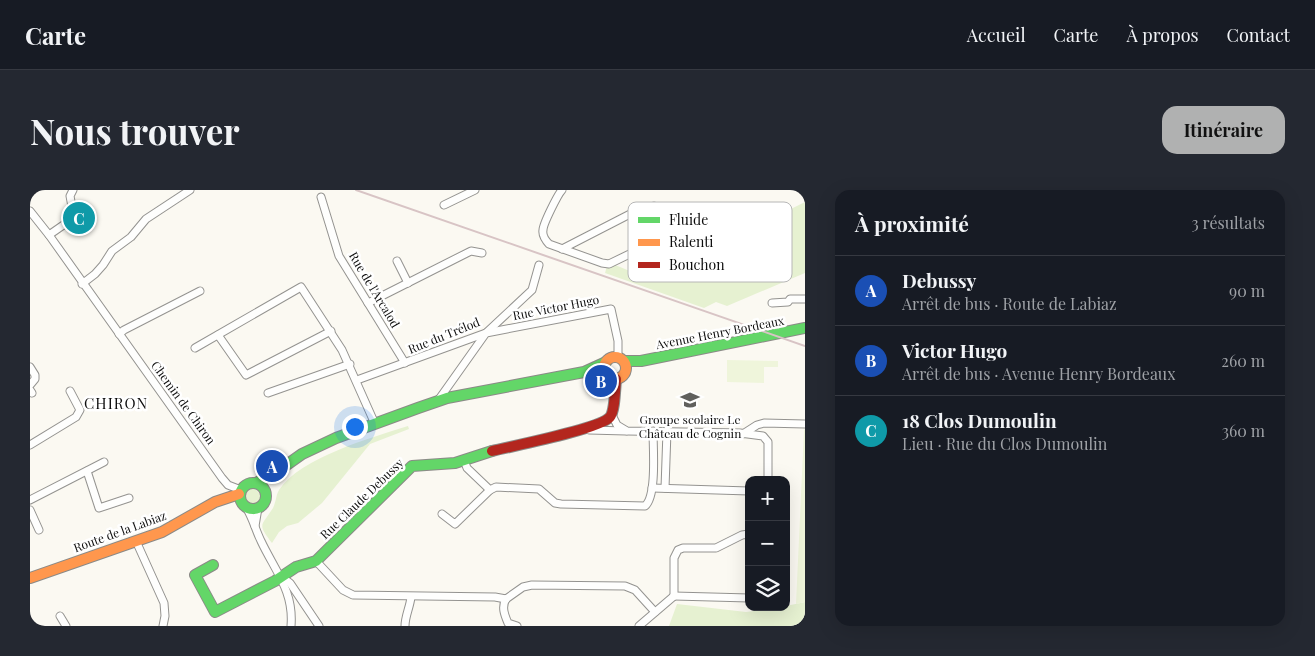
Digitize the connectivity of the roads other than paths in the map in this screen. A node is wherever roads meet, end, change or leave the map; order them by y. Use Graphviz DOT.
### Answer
graph roads {
  1 [pos="73,190"];
  2 [pos="190,190"];
  3 [pos="474,190"];
  4 [pos="562,190"];
  5 [pos="321,198"];
  6 [pos="444,205"];
  7 [pos="30,212"];
  8 [pos="628,215"];
  9 [pos="49,236"];
  10 [pos="562,249"];
  11 [pos="482,253"];
  12 [pos="628,255"];
  13 [pos="397,261"];
  14 [pos="540,265"];
  15 [pos="408,283"];
  16 [pos="82,284"];
  17 [pos="200,291"];
  18 [pos="805,299"];
  19 [pos="368,303"];
  20 [pos="772,303"];
  21 [pos="805,328"];
  22 [pos="330,332"];
  23 [pos="486,333"];
  24 [pos="119,334"];
  25 [pos="218,335"];
  26 [pos="195,348"];
  27 [pos="606,362"];
  28 [pos="623,362"];
  29 [pos="405,363"];
  30 [pos="350,364"];
  31 [pos="30,368"];
  32 [pos="584,372"];
  33 [pos="606,373"];
  34 [pos="616,379"];
  35 [pos="357,380"];
  36 [pos="30,385"];
  37 [pos="70,391"];
  38 [pos="268,393"];
  39 [pos="437,402"];
  40 [pos="612,415"];
  41 [pos="375,424"];
  42 [pos="805,424"];
  43 [pos="584,429"];
  44 [pos="653,431"];
  45 [pos="667,431"];
  46 [pos="626,432"];
  47 [pos="742,434"];
  48 [pos="30,445"];
  49 [pos="464,460"];
  50 [pos="104,462"];
  51 [pos="87,471"];
  52 [pos="278,472"];
  53 [pos="768,476"];
  54 [pos="256,483"];
  55 [pos="228,485"];
  56 [pos="652,488"];
  57 [pos="665,488"];
  58 [pos="490,490"];
  59 [pos="265,491"];
  60 [pos="745,491"];
  61 [pos="240,492"];
  62 [pos="129,498"];
  63 [pos="225,498"];
  64 [pos="30,500"];
  65 [pos="214,502"];
  66 [pos="245,507"];
  67 [pos="258,508"];
  68 [pos="30,510"];
  69 [pos="442,514"];
  70 [pos="256,526"];
  71 [pos="39,530"];
  72 [pos="745,535"];
  73 [pos="136,541"];
  74 [pos="316,561"];
  75 [pos="213,565"];
  76 [pos="281,577"];
  77 [pos="30,578"];
  78 [pos="674,596"];
  79 [pos="411,597"];
  80 [pos="745,598"];
  81 [pos="506,600"];
  82 [pos="655,612"];
  83 [pos="60,616"];
  84 [pos="66,626"];
  85 [pos="162,626"];
  86 [pos="291,626"];
  87 [pos="319,626"];
  88 [pos="405,626"];
  89 [pos="517,626"];
  90 [pos="639,626"];
  1 -- 9 [label="street"];
  2 -- 16 [label="street"];
  3 -- 6 [label="street"];
  4 -- 10 [label="street"];
  5 -- 19 [label="street, Rue de l'Arcalod"];
  7 -- 9 [label="street, Chemin de Chiron"];
  8 -- 10 [label="street"];
  9 -- 16 [label="street, Chemin de Chiron"];
  10 -- 12 [label="street"];
  11 -- 15 [label="street"];
  13 -- 15 [label="street"];
  14 -- 23 [label="street, Rue du Trélod"];
  15 -- 19 [label="street"];
  16 -- 24 [label="street, Chemin de Chiron"];
  17 -- 24 [label="street"];
  18 -- 20 [label="street"];
  19 -- 29 [label="street, Rue de l'Arcalod"];
  21 -- 28 [label="main road, Avenue Henry Bordeaux"];
  22 -- 25 [label="street"];
  22 -- 25 [label="street"];
  22 -- 30 [label="street"];
  23 -- 28 [label="street, Rue Victor Hugo"];
  23 -- 29 [label="street, Rue du Trélod"];
  23 -- 39 [label="street"];
  24 -- 55 [label="street, Chemin de Chiron"];
  25 -- 26 [label="street"];
  27 -- 28 [label="main road"];
  27 -- 32 [label="main road"];
  27 -- 33 [label="main road"];
  28 -- 34 [label="main road"];
  29 -- 35 [label="street, Rue du Trélod"];
  30 -- 35 [label="street"];
  30 -- 38 [label="street"];
  31 -- 36 [label="street"];
  32 -- 33 [label="main road"];
  32 -- 39 [label="main road"];
  33 -- 34 [label="main road"];
  34 -- 40 [label="main road"];
  35 -- 41 [label="street"];
  37 -- 48 [label="street"];
  39 -- 41 [label="main road"];
  40 -- 43 [label="main road, Rue Claude Debussy"];
  40 -- 46 [label="street"];
  41 -- 52 [label="main road"];
  42 -- 47 [label="street, Rue Claude Debussy"];
  43 -- 46 [label="street, Rue Claude Debussy"];
  43 -- 49 [label="main road, Rue Claude Debussy"];
  44 -- 45 [label="street, Rue Claude Debussy"];
  44 -- 46 [label="street, Rue Claude Debussy"];
  44 -- 56 [label="street"];
  45 -- 47 [label="street, Rue Claude Debussy"];
  45 -- 57 [label="street"];
  47 -- 53 [label="street, Rue Claude Debussy"];
  49 -- 58 [label="street"];
  49 -- 74 [label="main road, Rue Claude Debussy"];
  50 -- 51 [label="street"];
  51 -- 62 [label="street"];
  51 -- 64 [label="street"];
  52 -- 54 [label="main road"];
  52 -- 59 [label="main road"];
  54 -- 59 [label="main road"];
  54 -- 61 [label="main road"];
  55 -- 61 [label="street"];
  55 -- 63 [label="street"];
  56 -- 57 [label="street"];
  56 -- 58 [label="street"];
  57 -- 60 [label="street"];
  58 -- 69 [label="street"];
  59 -- 67 [label="main road"];
  61 -- 63 [label="main road, Route de la Labiaz"];
  61 -- 66 [label="main road"];
  63 -- 65 [label="main road, Route de la Labiaz"];
  65 -- 66 [label="main road"];
  65 -- 73 [label="main road, Route de la Labiaz"];
  66 -- 67 [label="main road"];
  66 -- 70 [label="street"];
  67 -- 70 [label="street"];
  68 -- 71 [label="street"];
  70 -- 76 [label="street"];
  72 -- 78 [label="street"];
  73 -- 77 [label="main road, Route de la Labiaz"];
  73 -- 85 [label="street"];
  74 -- 76 [label="main road, Rue Claude Debussy"];
  74 -- 79 [label="street"];
  75 -- 76 [label="main road, Rue Claude Debussy"];
  76 -- 86 [label="street"];
  76 -- 87 [label="street"];
  78 -- 80 [label="street"];
  78 -- 82 [label="street"];
  79 -- 81 [label="street"];
  79 -- 88 [label="street"];
  81 -- 82 [label="street"];
  81 -- 89 [label="street"];
  82 -- 90 [label="street"];
  83 -- 84 [label="street"];
}
